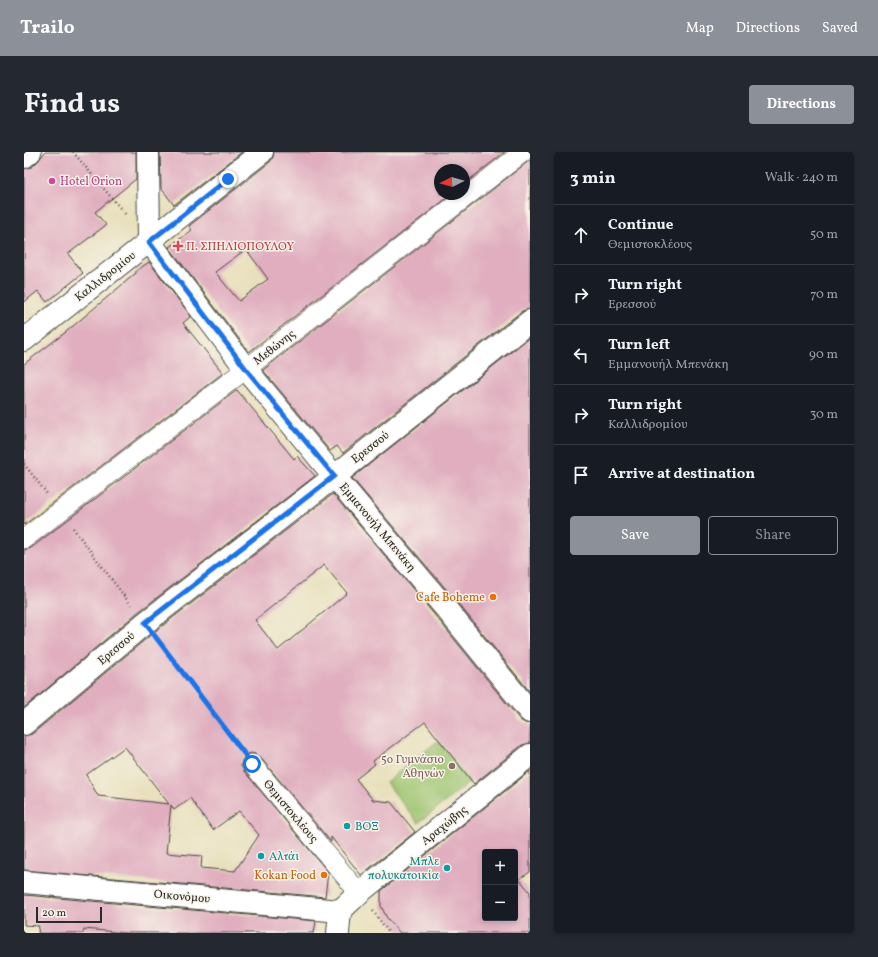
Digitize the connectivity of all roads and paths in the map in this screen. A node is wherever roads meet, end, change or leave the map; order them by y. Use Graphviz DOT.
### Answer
graph roads {
  1 [pos="30,152"];
  2 [pos="73,152"];
  3 [pos="148,152"];
  4 [pos="262,152"];
  5 [pos="523,152"];
  6 [pos="24,157"];
  7 [pos="149,242"];
  8 [pos="530,321"];
  9 [pos="24,340"];
  10 [pos="246,369"];
  11 [pos="24,464"];
  12 [pos="334,476"];
  13 [pos="60,510"];
  14 [pos="78,535"];
  15 [pos="24,539"];
  16 [pos="145,623"];
  17 [pos="530,712"];
  18 [pos="24,724"];
  19 [pos="530,755"];
  20 [pos="252,764"];
  21 [pos="24,882"];
  22 [pos="359,893"];
  23 [pos="340,911"];
  24 [pos="338,933"];
  25 [pos="389,933"];
  1 -- 6 [label="street"];
  2 -- 7 [label="path"];
  3 -- 7 [label="street"];
  4 -- 7 [label="street, Καλλιδρομίου"];
  5 -- 10 [label="street, Μεθώνης"];
  7 -- 9 [label="street, Καλλιδρομίου"];
  7 -- 10 [label="street, Εμμανουήλ Μπενάκη"];
  8 -- 12 [label="street, Ερεσσού"];
  10 -- 12 [label="street, Εμμανουήλ Μπενάκη"];
  10 -- 13 [label="street, Μεθώνης"];
  11 -- 13 [label="path"];
  12 -- 16 [label="street, Ερεσσού"];
  12 -- 17 [label="street, Εμμανουήλ Μπενάκη"];
  13 -- 15 [label="street, Μεθώνης"];
  14 -- 16 [label="path"];
  16 -- 18 [label="street, Ερεσσού"];
  16 -- 20 [label="path"];
  19 -- 22 [label="street, Αραχώβης"];
  20 -- 22 [label="street, Θεμιστοκλέους"];
  21 -- 23 [label="street, Οικονόμου"];
  22 -- 23 [label="street, Αραχώβης"];
  22 -- 25 [label="path"];
  23 -- 24 [label="street"];
}
